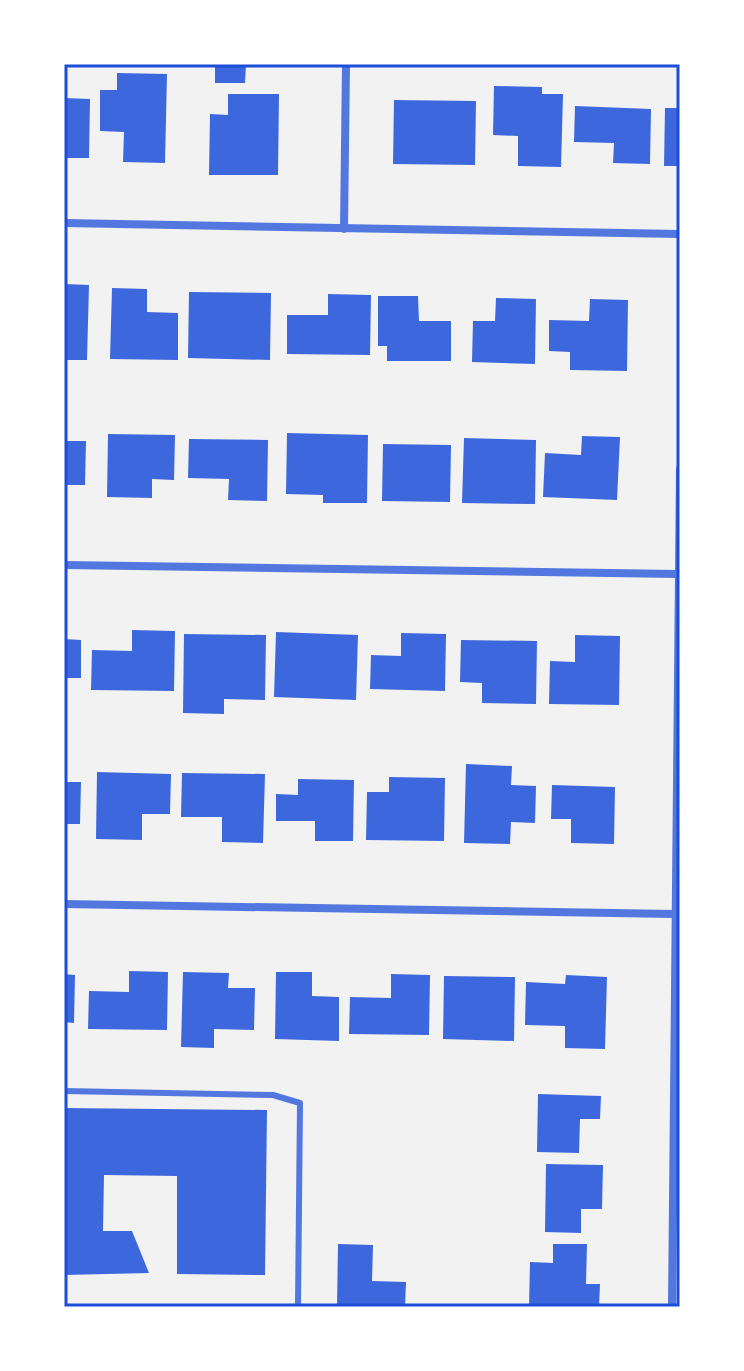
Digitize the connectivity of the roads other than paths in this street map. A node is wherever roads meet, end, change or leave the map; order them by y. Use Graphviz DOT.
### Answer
graph roads {
  1 [pos="346,64"];
  2 [pos="64,223"];
  3 [pos="344,229"];
  4 [pos="680,234"];
  5 [pos="680,469"];
  6 [pos="64,565"];
  7 [pos="677,574"];
  8 [pos="64,904"];
  9 [pos="674,914"];
  10 [pos="64,1091"];
  11 [pos="298,1307"];
  12 [pos="672,1307"];
  1 -- 3 [label="street"];
  2 -- 3 [label="street"];
  3 -- 4 [label="street"];
  5 -- 7 [label="street"];
  6 -- 7 [label="street"];
  7 -- 9 [label="street"];
  8 -- 9 [label="street"];
  9 -- 12 [label="street"];
  10 -- 11 [label="lane"];
}
